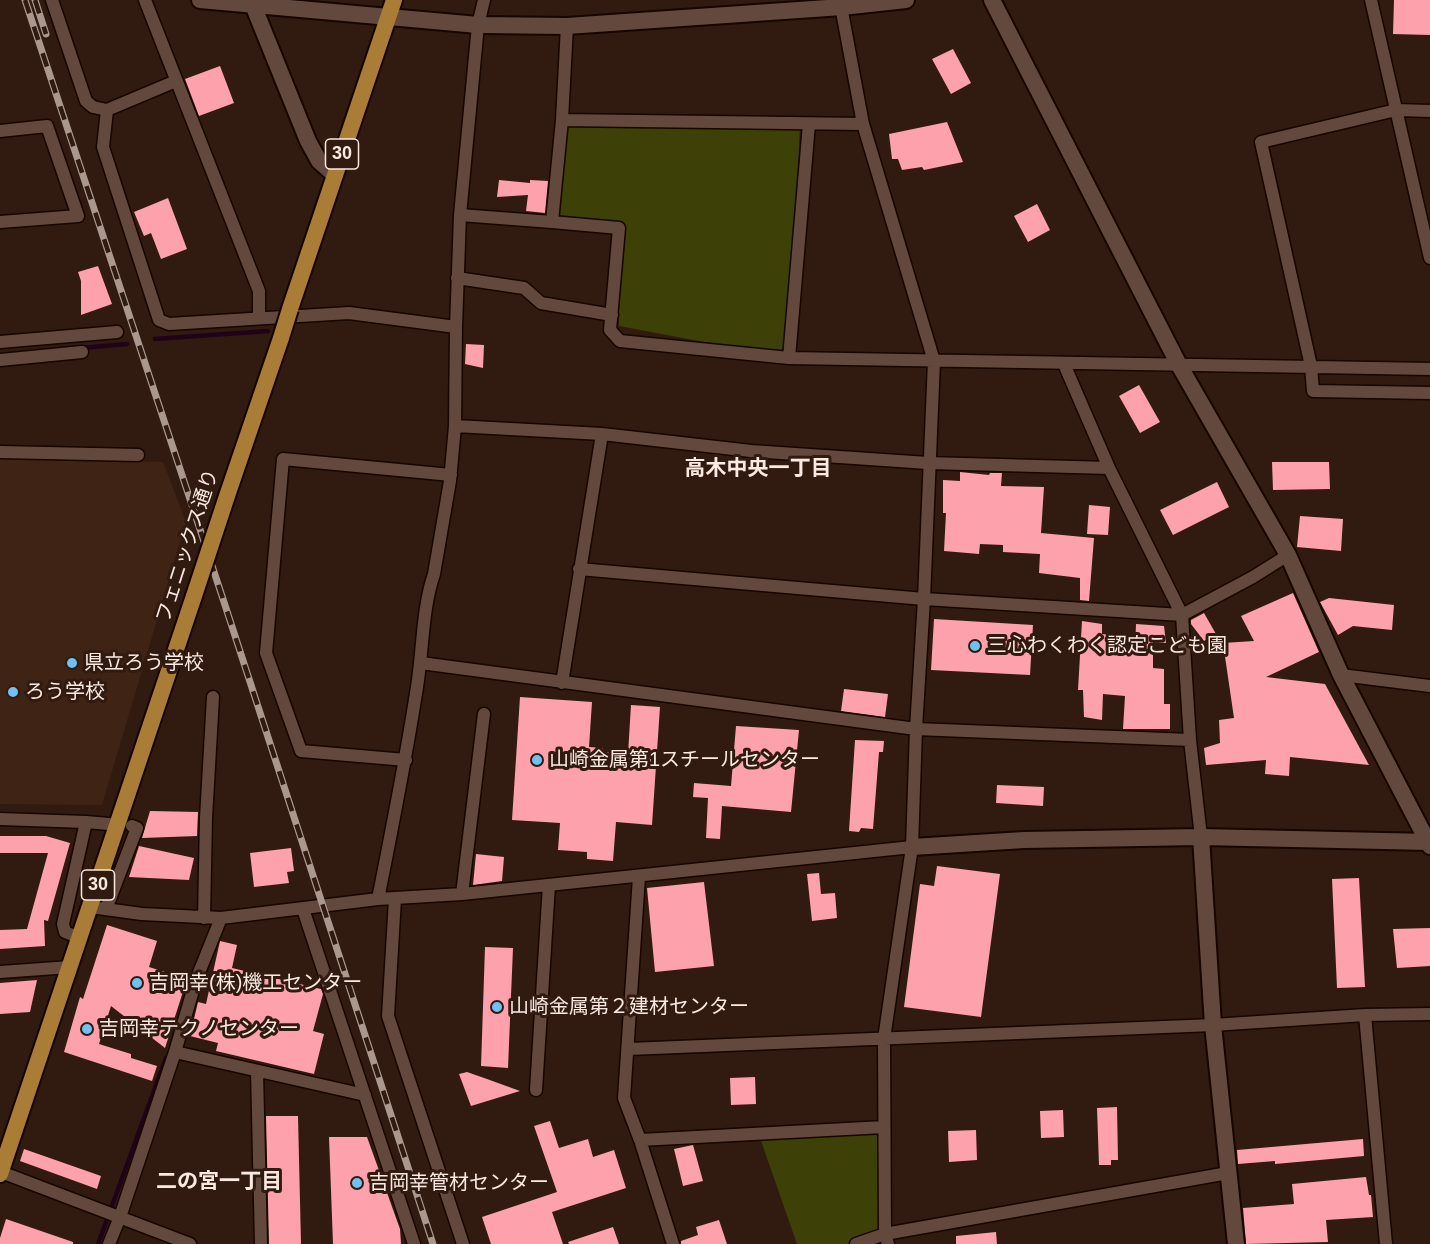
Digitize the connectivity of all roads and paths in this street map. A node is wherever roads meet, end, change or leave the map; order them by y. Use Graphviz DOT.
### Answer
graph roads {
  1 [pos="52,0"];
  2 [pos="146,0"];
  3 [pos="200,0"];
  4 [pos="394,0"];
  5 [pos="484,0"];
  6 [pos="906,0"];
  7 [pos="992,0"];
  8 [pos="1371,0"];
  9 [pos="252,2"];
  10 [pos="841,3"];
  11 [pos="388,17"];
  12 [pos="478,25"];
  13 [pos="567,26"];
  14 [pos="176,81"];
  15 [pos="107,110"];
  16 [pos="1396,110"];
  17 [pos="1430,111"];
  18 [pos="562,120"];
  19 [pos="809,124"];
  20 [pos="863,124"];
  21 [pos="0,131"];
  22 [pos="335,175"];
  23 [pos="460,215"];
  24 [pos="0,222"];
  25 [pos="552,222"];
  26 [pos="1428,241"];
  27 [pos="1430,258"];
  28 [pos="458,278"];
  29 [pos="612,315"];
  30 [pos="259,318"];
  31 [pos="456,327"];
  32 [pos="117,332"];
  33 [pos="0,342"];
  34 [pos="82,352"];
  35 [pos="789,358"];
  36 [pos="0,360"];
  37 [pos="934,361"];
  38 [pos="1064,364"];
  39 [pos="1179,365"];
  40 [pos="1311,366"];
  41 [pos="1430,369"];
  42 [pos="1430,393"];
  43 [pos="455,426"];
  44 [pos="602,434"];
  45 [pos="0,452"];
  46 [pos="138,455"];
  47 [pos="928,463"];
  48 [pos="1109,468"];
  49 [pos="451,475"];
  50 [pos="1288,555"];
  51 [pos="579,568"];
  52 [pos="924,599"];
  53 [pos="1182,615"];
  54 [pos="421,663"];
  55 [pos="1341,675"];
  56 [pos="562,683"];
  57 [pos="1430,686"];
  58 [pos="213,697"];
  59 [pos="484,714"];
  60 [pos="916,729"];
  61 [pos="1190,740"];
  62 [pos="406,760"];
  63 [pos="0,819"];
  64 [pos="86,822"];
  65 [pos="109,824"];
  66 [pos="132,826"];
  67 [pos="1201,837"];
  68 [pos="1429,843"];
  69 [pos="912,847"];
  70 [pos="639,877"];
  71 [pos="549,885"];
  72 [pos="462,894"];
  73 [pos="378,899"];
  74 [pos="395,899"];
  75 [pos="98,908"];
  76 [pos="303,909"];
  77 [pos="204,918"];
  78 [pos="220,918"];
  79 [pos="80,938"];
  80 [pos="70,967"];
  81 [pos="0,972"];
  82 [pos="1430,1014"];
  83 [pos="1365,1015"];
  84 [pos="1213,1025"];
  85 [pos="884,1039"];
  86 [pos="629,1049"];
  87 [pos="175,1052"];
  88 [pos="257,1071"];
  89 [pos="536,1090"];
  90 [pos="365,1095"];
  91 [pos="884,1127"];
  92 [pos="640,1140"];
  93 [pos="0,1172"];
  94 [pos="1228,1173"];
  95 [pos="120,1217"];
  96 [pos="887,1239"];
  97 [pos="109,1244"];
  98 [pos="190,1244"];
  99 [pos="261,1244"];
  100 [pos="414,1244"];
  101 [pos="463,1244"];
  102 [pos="673,1244"];
  103 [pos="856,1244"];
  104 [pos="1236,1244"];
  105 [pos="1386,1244"];
  1 -- 15 [label="street"];
  2 -- 14 [label="street"];
  3 -- 9 [label="street"];
  4 -- 11 [label="main road, フェニックス通り / 30"];
  5 -- 12 [label="street"];
  6 -- 10 [label="street"];
  7 -- 39 [label="street"];
  8 -- 16 [label="street"];
  9 -- 11 [label="street"];
  9 -- 22 [label="street"];
  10 -- 13 [label="street"];
  10 -- 20 [label="street"];
  11 -- 12 [label="street"];
  11 -- 22 [label="main road, フェニックス通り / 30"];
  12 -- 13 [label="street"];
  12 -- 23 [label="street"];
  13 -- 18 [label="street"];
  14 -- 15 [label="street"];
  14 -- 30 [label="street"];
  15 -- 30 [label="street"];
  16 -- 17 [label="street"];
  16 -- 26 [label="street"];
  16 -- 40 [label="street"];
  18 -- 19 [label="street"];
  18 -- 25 [label="street"];
  19 -- 20 [label="street"];
  19 -- 35 [label="street"];
  20 -- 37 [label="street"];
  21 -- 24 [label="street"];
  22 -- 75 [label="main road, フェニックス通り / 30, bridge"];
  23 -- 25 [label="street"];
  23 -- 28 [label="street"];
  25 -- 29 [label="street"];
  26 -- 27 [label="street"];
  28 -- 29 [label="street"];
  28 -- 31 [label="street"];
  29 -- 35 [label="street"];
  30 -- 31 [label="street"];
  31 -- 43 [label="street"];
  32 -- 33 [label="street"];
  34 -- 36 [label="street"];
  35 -- 37 [label="street"];
  37 -- 38 [label="street"];
  37 -- 47 [label="street"];
  38 -- 39 [label="street"];
  38 -- 48 [label="street"];
  39 -- 40 [label="street"];
  39 -- 50 [label="street"];
  40 -- 41 [label="street"];
  40 -- 42 [label="street"];
  43 -- 44 [label="street"];
  43 -- 49 [label="street"];
  44 -- 47 [label="street"];
  44 -- 51 [label="street"];
  45 -- 46 [label="street"];
  47 -- 48 [label="street"];
  47 -- 52 [label="street"];
  48 -- 53 [label="street"];
  49 -- 54 [label="street"];
  49 -- 62 [label="street"];
  50 -- 53 [label="street"];
  50 -- 55 [label="street"];
  51 -- 52 [label="street"];
  51 -- 56 [label="street"];
  52 -- 53 [label="street"];
  52 -- 60 [label="street"];
  53 -- 61 [label="street"];
  54 -- 56 [label="street"];
  54 -- 62 [label="street"];
  55 -- 57 [label="street"];
  55 -- 68 [label="street"];
  56 -- 60 [label="street"];
  58 -- 77 [label="street"];
  59 -- 72 [label="street"];
  60 -- 61 [label="street"];
  60 -- 69 [label="street"];
  61 -- 67 [label="street"];
  62 -- 73 [label="street"];
  63 -- 64 [label="street"];
  64 -- 65 [label="street"];
  64 -- 79 [label="street"];
  66 -- 75 [label="street"];
  67 -- 68 [label="street"];
  67 -- 69 [label="street"];
  67 -- 84 [label="street"];
  69 -- 70 [label="street"];
  69 -- 85 [label="street"];
  70 -- 71 [label="street"];
  70 -- 86 [label="street"];
  71 -- 72 [label="street"];
  71 -- 89 [label="street"];
  72 -- 74 [label="street"];
  73 -- 74 [label="street"];
  73 -- 76 [label="street"];
  74 -- 101 [label="street"];
  75 -- 77 [label="street"];
  75 -- 79 [label="main road, フェニックス通り / 30"];
  76 -- 78 [label="street"];
  76 -- 90 [label="street"];
  77 -- 78 [label="street"];
  78 -- 87 [label="street"];
  79 -- 80 [label="main road, フェニックス通り / 30"];
  80 -- 81 [label="street"];
  80 -- 93 [label="main road, フェニックス通り / 30"];
  82 -- 83 [label="street"];
  83 -- 84 [label="street"];
  83 -- 105 [label="street"];
  84 -- 85 [label="street"];
  84 -- 94 [label="street"];
  85 -- 86 [label="street"];
  85 -- 91 [label="street"];
  86 -- 92 [label="street"];
  87 -- 88 [label="street"];
  87 -- 95 [label="street"];
  88 -- 90 [label="street"];
  88 -- 99 [label="street"];
  90 -- 100 [label="street"];
  91 -- 92 [label="street"];
  91 -- 96 [label="street"];
  92 -- 102 [label="street"];
  93 -- 95 [label="street"];
  94 -- 96 [label="street"];
  94 -- 104 [label="street"];
  95 -- 97 [label="street"];
  95 -- 98 [label="street"];
  96 -- 103 [label="street"];
}
